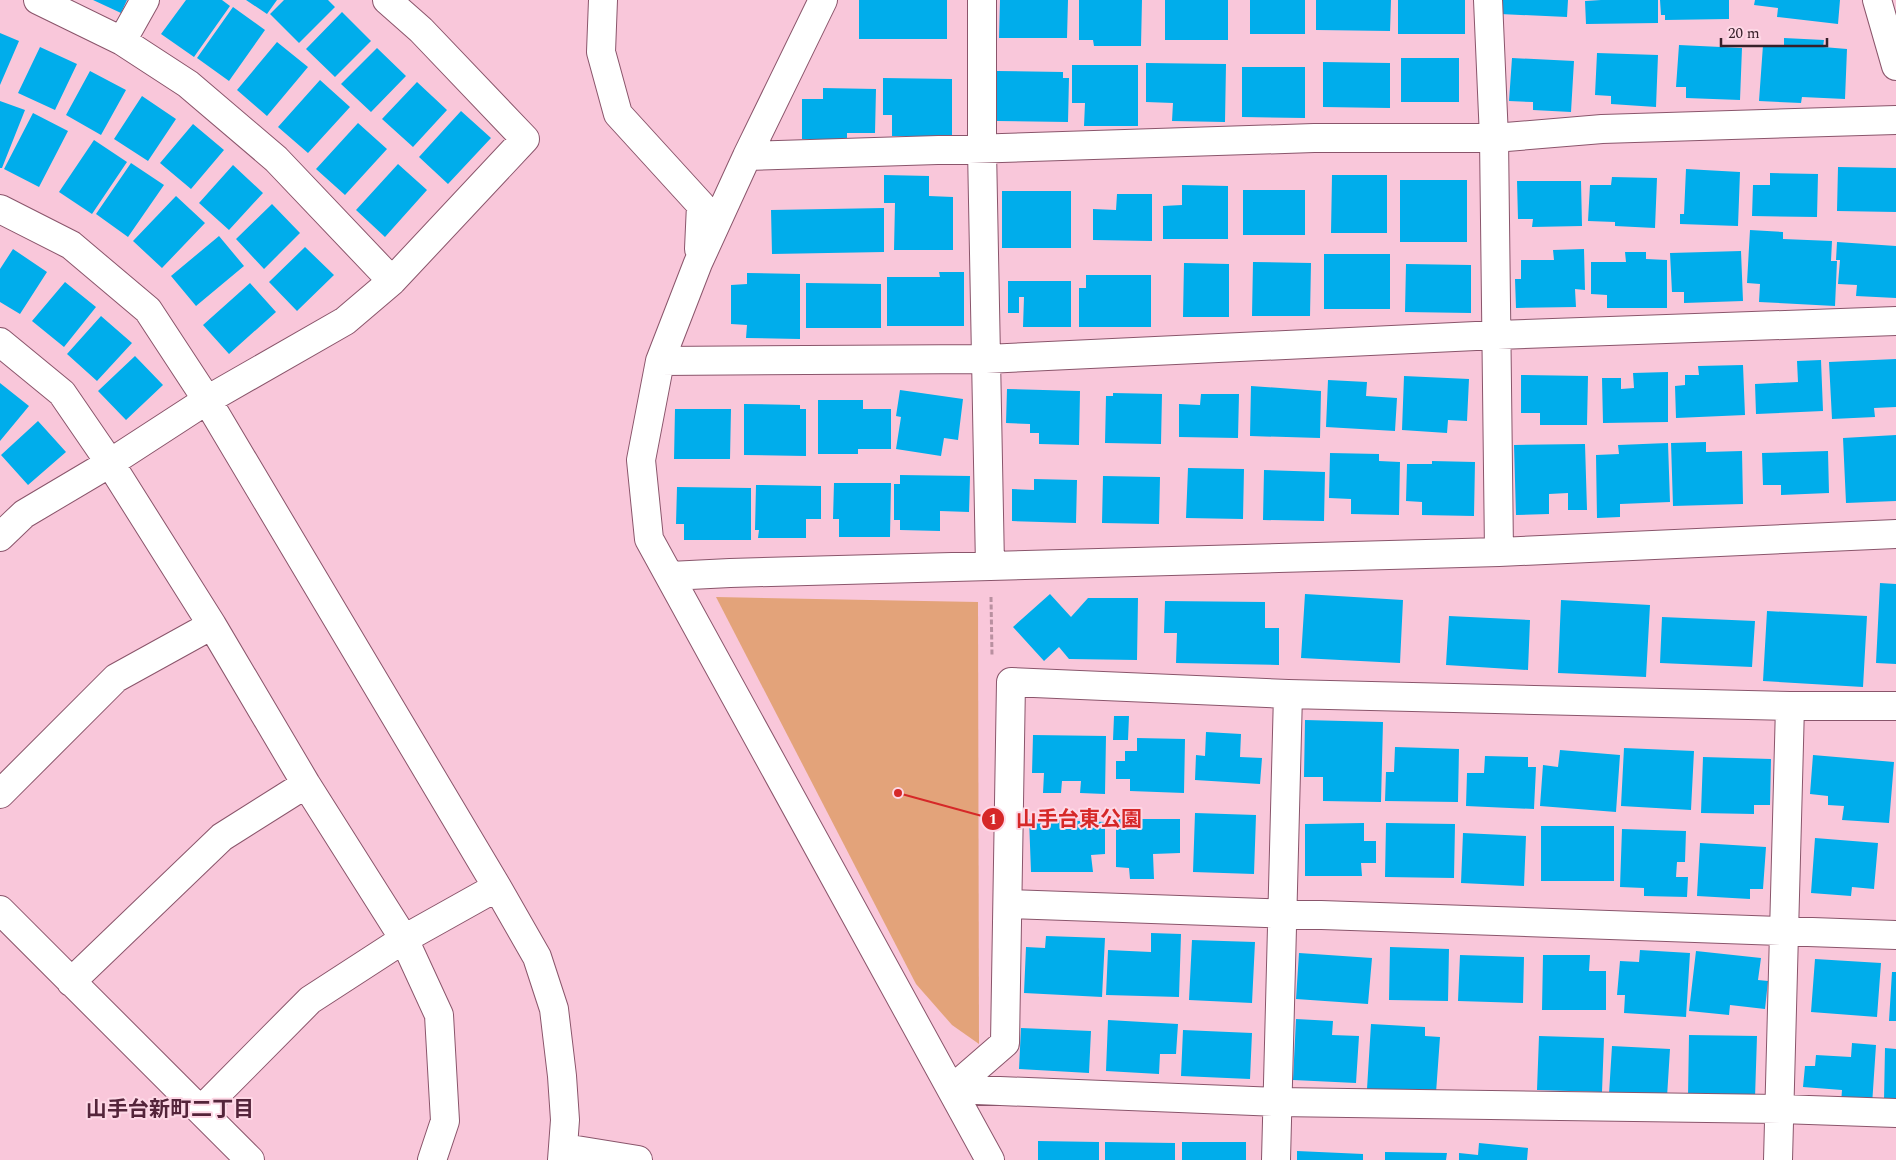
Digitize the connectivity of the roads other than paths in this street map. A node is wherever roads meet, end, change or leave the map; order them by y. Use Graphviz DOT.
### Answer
graph roads {
  1 [pos="38,0"];
  2 [pos="145,0"];
  3 [pos="386,0"];
  4 [pos="603,0"];
  5 [pos="823,0"];
  6 [pos="982,0"];
  7 [pos="1488,0"];
  8 [pos="1877,0"];
  9 [pos="122,42"];
  10 [pos="1896,66"];
  11 [pos="1896,120"];
  12 [pos="1494,138"];
  13 [pos="982,149"];
  14 [pos="747,156"];
  15 [pos="0,209"];
  16 [pos="698,263"];
  17 [pos="392,281"];
  18 [pos="1896,321"];
  19 [pos="1497,335"];
  20 [pos="0,342"];
  21 [pos="986,359"];
  22 [pos="660,361"];
  23 [pos="207,400"];
  24 [pos="110,462"];
  25 [pos="1896,534"];
  26 [pos="0,537"];
  27 [pos="1499,552"];
  28 [pos="990,566"];
  29 [pos="670,576"];
  30 [pos="212,626"];
  31 [pos="1288,694"];
  32 [pos="1790,706"];
  33 [pos="1896,706"];
  34 [pos="306,784"];
  35 [pos="0,794"];
  36 [pos="497,887"];
  37 [pos="1008,904"];
  38 [pos="0,910"];
  39 [pos="1282,914"];
  40 [pos="1784,932"];
  41 [pos="1896,935"];
  42 [pos="404,939"];
  43 [pos="71,982"];
  44 [pos="952,1089"];
  45 [pos="1277,1102"];
  46 [pos="1780,1109"];
  47 [pos="201,1110"];
  48 [pos="1896,1113"];
  49 [pos="563,1154"];
  50 [pos="250,1160"];
  51 [pos="432,1160"];
  52 [pos="638,1160"];
  53 [pos="990,1160"];
  54 [pos="1276,1160"];
  55 [pos="1778,1160"];
  1 -- 9 [label="street"];
  2 -- 9 [label="street"];
  3 -- 17 [label="street"];
  4 -- 16 [label="street"];
  5 -- 14 [label="street"];
  6 -- 13 [label="street"];
  7 -- 12 [label="street"];
  8 -- 10 [label="street"];
  9 -- 17 [label="street"];
  11 -- 12 [label="street"];
  12 -- 13 [label="street"];
  12 -- 19 [label="street"];
  13 -- 14 [label="street"];
  13 -- 21 [label="street"];
  14 -- 16 [label="street"];
  15 -- 23 [label="street"];
  16 -- 22 [label="street"];
  17 -- 23 [label="street"];
  18 -- 19 [label="street"];
  19 -- 21 [label="street"];
  19 -- 27 [label="street"];
  20 -- 24 [label="street"];
  21 -- 22 [label="street"];
  21 -- 28 [label="street"];
  22 -- 29 [label="street"];
  23 -- 24 [label="street"];
  23 -- 36 [label="street"];
  24 -- 26 [label="street"];
  24 -- 30 [label="street"];
  25 -- 27 [label="street"];
  27 -- 28 [label="street"];
  28 -- 29 [label="street"];
  29 -- 44 [label="street"];
  30 -- 34 [label="street"];
  30 -- 35 [label="street"];
  31 -- 32 [label="street"];
  31 -- 37 [label="street"];
  31 -- 39 [label="street"];
  32 -- 33 [label="street"];
  32 -- 40 [label="street"];
  34 -- 42 [label="street"];
  34 -- 43 [label="street"];
  36 -- 42 [label="street"];
  36 -- 49 [label="street"];
  37 -- 39 [label="street"];
  37 -- 44 [label="street"];
  38 -- 43 [label="street"];
  39 -- 40 [label="street"];
  39 -- 45 [label="street"];
  40 -- 41 [label="street"];
  40 -- 46 [label="street"];
  42 -- 47 [label="street"];
  42 -- 51 [label="street"];
  43 -- 47 [label="street"];
  44 -- 45 [label="street"];
  44 -- 53 [label="street"];
  45 -- 46 [label="street"];
  45 -- 54 [label="street"];
  46 -- 48 [label="street"];
  46 -- 55 [label="street"];
  47 -- 50 [label="street"];
  49 -- 52 [label="street"];
}
